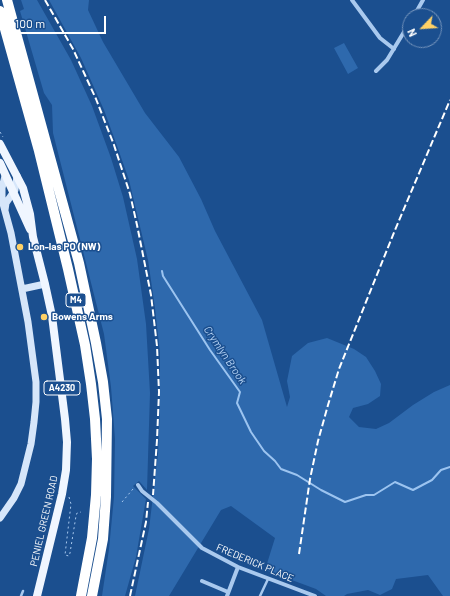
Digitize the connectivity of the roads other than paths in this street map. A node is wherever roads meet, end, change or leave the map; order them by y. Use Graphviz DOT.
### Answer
graph roads {
  1 [pos="7,0"];
  2 [pos="352,0"];
  3 [pos="0,11"];
  4 [pos="402,36"];
  5 [pos="394,49"];
  6 [pos="376,70"];
  7 [pos="0,144"];
  8 [pos="0,163"];
  9 [pos="5,176"];
  10 [pos="16,176"];
  11 [pos="13,194"];
  12 [pos="2,210"];
  13 [pos="33,237"];
  14 [pos="45,284"];
  15 [pos="22,289"];
  16 [pos="138,485"];
  17 [pos="0,518"];
  18 [pos="238,567"];
  19 [pos="268,578"];
  20 [pos="202,581"];
  21 [pos="23,591"];
  22 [pos="227,594"];
  23 [pos="21,596"];
  24 [pos="37,596"];
  25 [pos="81,596"];
  26 [pos="92,596"];
  27 [pos="260,596"];
  28 [pos="315,596"];
  1 -- 26 [label="highway, M4"];
  2 -- 5 [label="street"];
  3 -- 25 [label="highway, M4"];
  4 -- 5 [label="street"];
  5 -- 6 [label="street"];
  7 -- 10 [label="main road, A4230"];
  8 -- 9 [label="main road, A4230"];
  9 -- 11 [label="main road, A4230"];
  9 -- 12 [label="main road"];
  10 -- 11 [label="main road"];
  10 -- 13 [label="main road, PENIEL GREEN ROAD / A4230"];
  11 -- 12 [label="main road"];
  11 -- 13 [label="main road, PENIEL GREEN ROAD / A4230"];
  12 -- 15 [label="main road"];
  13 -- 14 [label="main road, PENIEL GREEN ROAD / A4230"];
  14 -- 15 [label="main road"];
  14 -- 24 [label="main road, PENIEL GREEN ROAD / A4230"];
  15 -- 17 [label="main road"];
  16 -- 18 [label="street, FREDERICK PLACE"];
  18 -- 19 [label="street, FREDERICK PLACE"];
  18 -- 22 [label="street"];
  19 -- 27 [label="lane"];
  19 -- 28 [label="street, FREDERICK PLACE"];
  20 -- 22 [label="street"];
  21 -- 23 [label="lane"];
}
